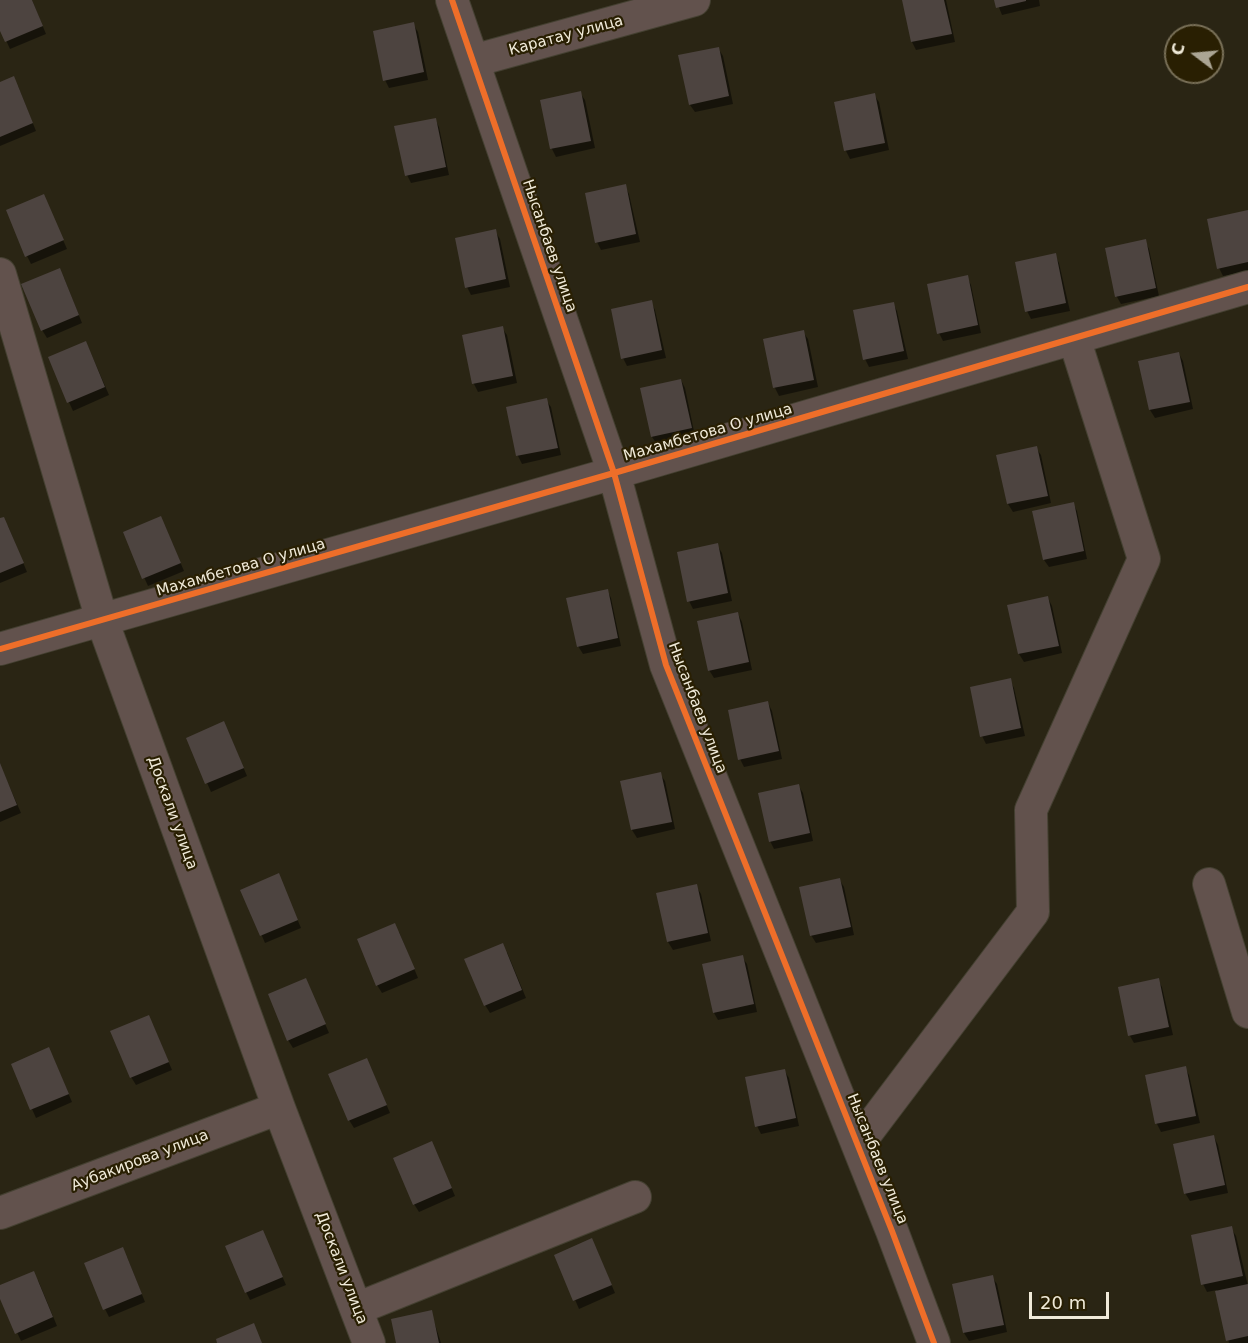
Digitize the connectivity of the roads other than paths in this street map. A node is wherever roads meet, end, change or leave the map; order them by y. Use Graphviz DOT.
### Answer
graph roads {
  1 [pos="452,0"];
  2 [pos="694,0"];
  3 [pos="473,62"];
  4 [pos="0,274"];
  5 [pos="1248,287"];
  6 [pos="1074,338"];
  7 [pos="614,473"];
  8 [pos="102,620"];
  9 [pos="0,649"];
  10 [pos="1209,884"];
  11 [pos="1248,1012"];
  12 [pos="279,1108"];
  13 [pos="858,1144"];
  14 [pos="635,1197"];
  15 [pos="0,1213"];
  16 [pos="356,1309"];
  17 [pos="369,1343"];
  18 [pos="933,1343"];
  1 -- 3 [label="street, Нысанбаев улица"];
  2 -- 3 [label="street, Каратау улица"];
  3 -- 7 [label="street, Нысанбаев улица"];
  4 -- 8 [label="street, Доскали улица"];
  5 -- 6 [label="street, Махамбетова О улица"];
  6 -- 7 [label="street, Махамбетова О улица"];
  6 -- 13 [label="street"];
  7 -- 8 [label="street, Махамбетова О улица"];
  7 -- 13 [label="street, Нысанбаев улица"];
  8 -- 9 [label="street, Махамбетова О улица"];
  8 -- 12 [label="street, Доскали улица"];
  10 -- 11 [label="street"];
  12 -- 15 [label="street, Аубакирова улица"];
  12 -- 16 [label="street, Доскали улица"];
  13 -- 18 [label="street, Нысанбаев улица"];
  14 -- 16 [label="street"];
  16 -- 17 [label="street, Доскали улица"];
}
